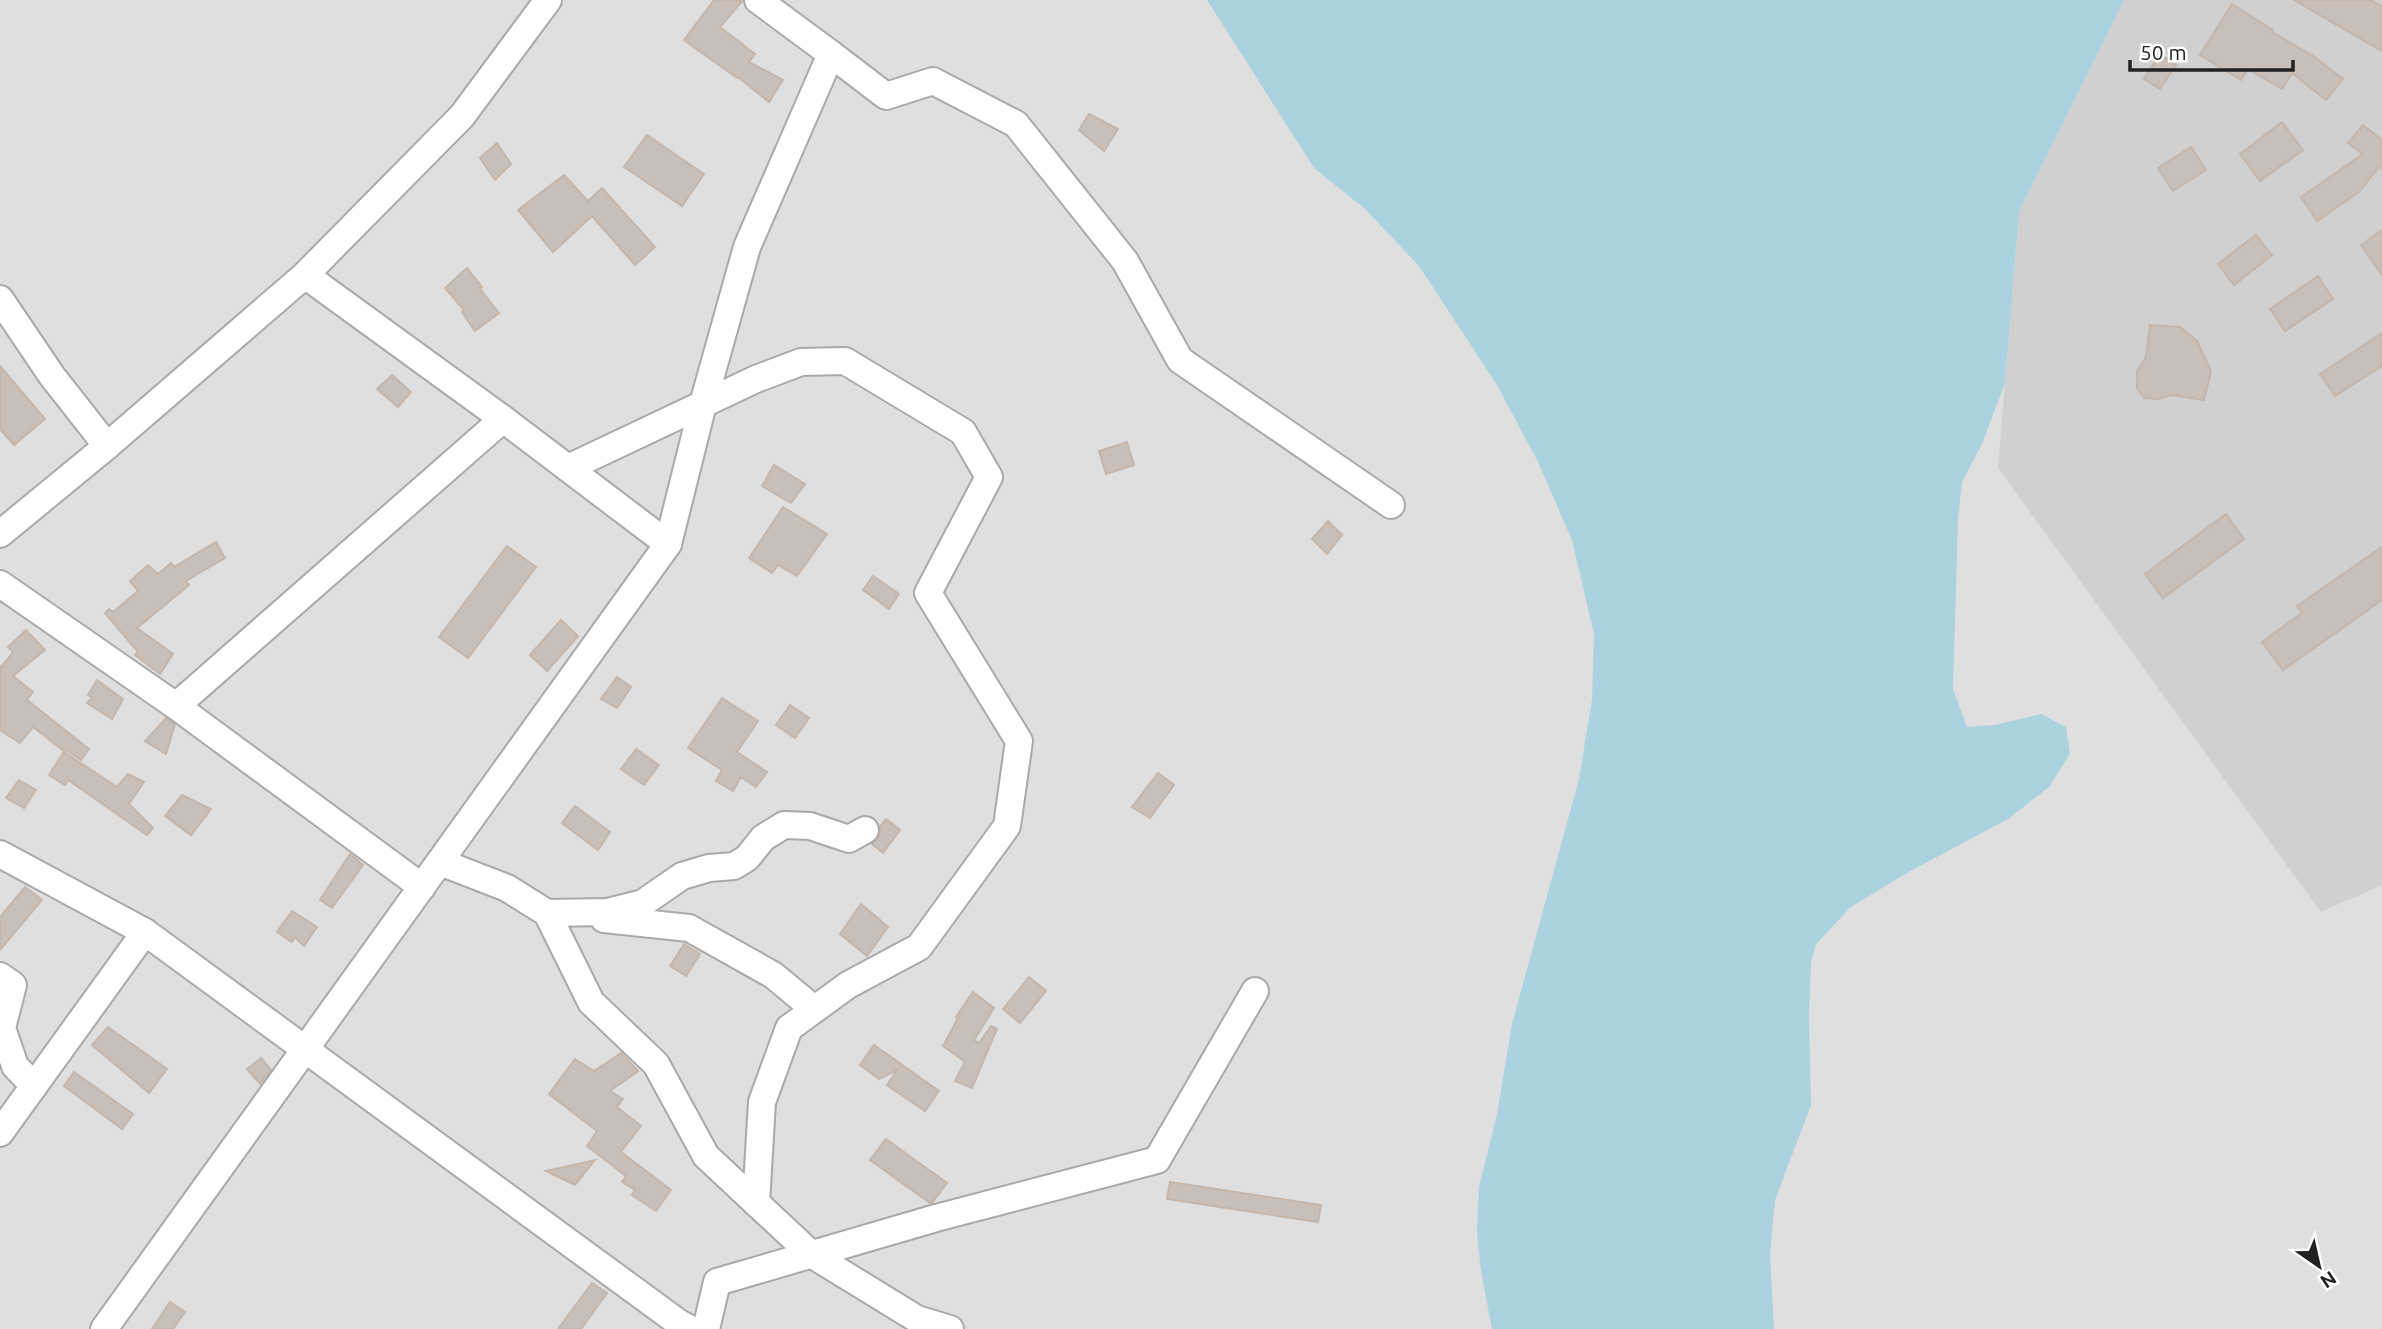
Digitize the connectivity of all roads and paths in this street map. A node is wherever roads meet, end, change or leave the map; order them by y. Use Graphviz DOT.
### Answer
graph roads {
  1 [pos="548,0"];
  2 [pos="758,0"];
  3 [pos="831,54"];
  4 [pos="305,275"];
  5 [pos="0,299"];
  6 [pos="702,404"];
  7 [pos="503,419"];
  8 [pos="107,446"];
  9 [pos="568,468"];
  10 [pos="1391,505"];
  11 [pos="0,534"];
  12 [pos="668,544"];
  13 [pos="0,584"];
  14 [pos="176,706"];
  15 [pos="864,830"];
  16 [pos="0,854"];
  17 [pos="440,862"];
  18 [pos="422,887"];
  19 [pos="547,913"];
  20 [pos="145,932"];
  21 [pos="0,976"];
  22 [pos="1255,990"];
  23 [pos="814,1009"];
  24 [pos="305,1049"];
  25 [pos="34,1086"];
  26 [pos="0,1133"];
  27 [pos="756,1203"];
  28 [pos="811,1255"];
  29 [pos="104,1329"];
  30 [pos="690,1329"];
  31 [pos="706,1329"];
  32 [pos="950,1329"];
  1 -- 4 [label="street"];
  2 -- 3 [label="street"];
  3 -- 6 [label="street"];
  3 -- 10 [label="street"];
  4 -- 7 [label="street"];
  4 -- 8 [label="street"];
  5 -- 8 [label="street"];
  6 -- 9 [label="street"];
  6 -- 12 [label="street"];
  6 -- 23 [label="street"];
  7 -- 9 [label="street"];
  7 -- 14 [label="street"];
  8 -- 11 [label="street"];
  9 -- 12 [label="street"];
  12 -- 17 [label="street"];
  13 -- 14 [label="street"];
  14 -- 18 [label="street"];
  15 -- 19 [label="street"];
  16 -- 20 [label="street"];
  17 -- 18 [label="street"];
  17 -- 19 [label="street"];
  18 -- 24 [label="street"];
  19 -- 23 [label="street"];
  19 -- 27 [label="street"];
  20 -- 24 [label="street"];
  20 -- 25 [label="street"];
  21 -- 25 [label="street"];
  22 -- 28 [label="street"];
  23 -- 27 [label="street"];
  24 -- 29 [label="street"];
  24 -- 30 [label="street"];
  25 -- 26 [label="street"];
  27 -- 28 [label="street"];
  28 -- 31 [label="street"];
  28 -- 32 [label="street"];
}
